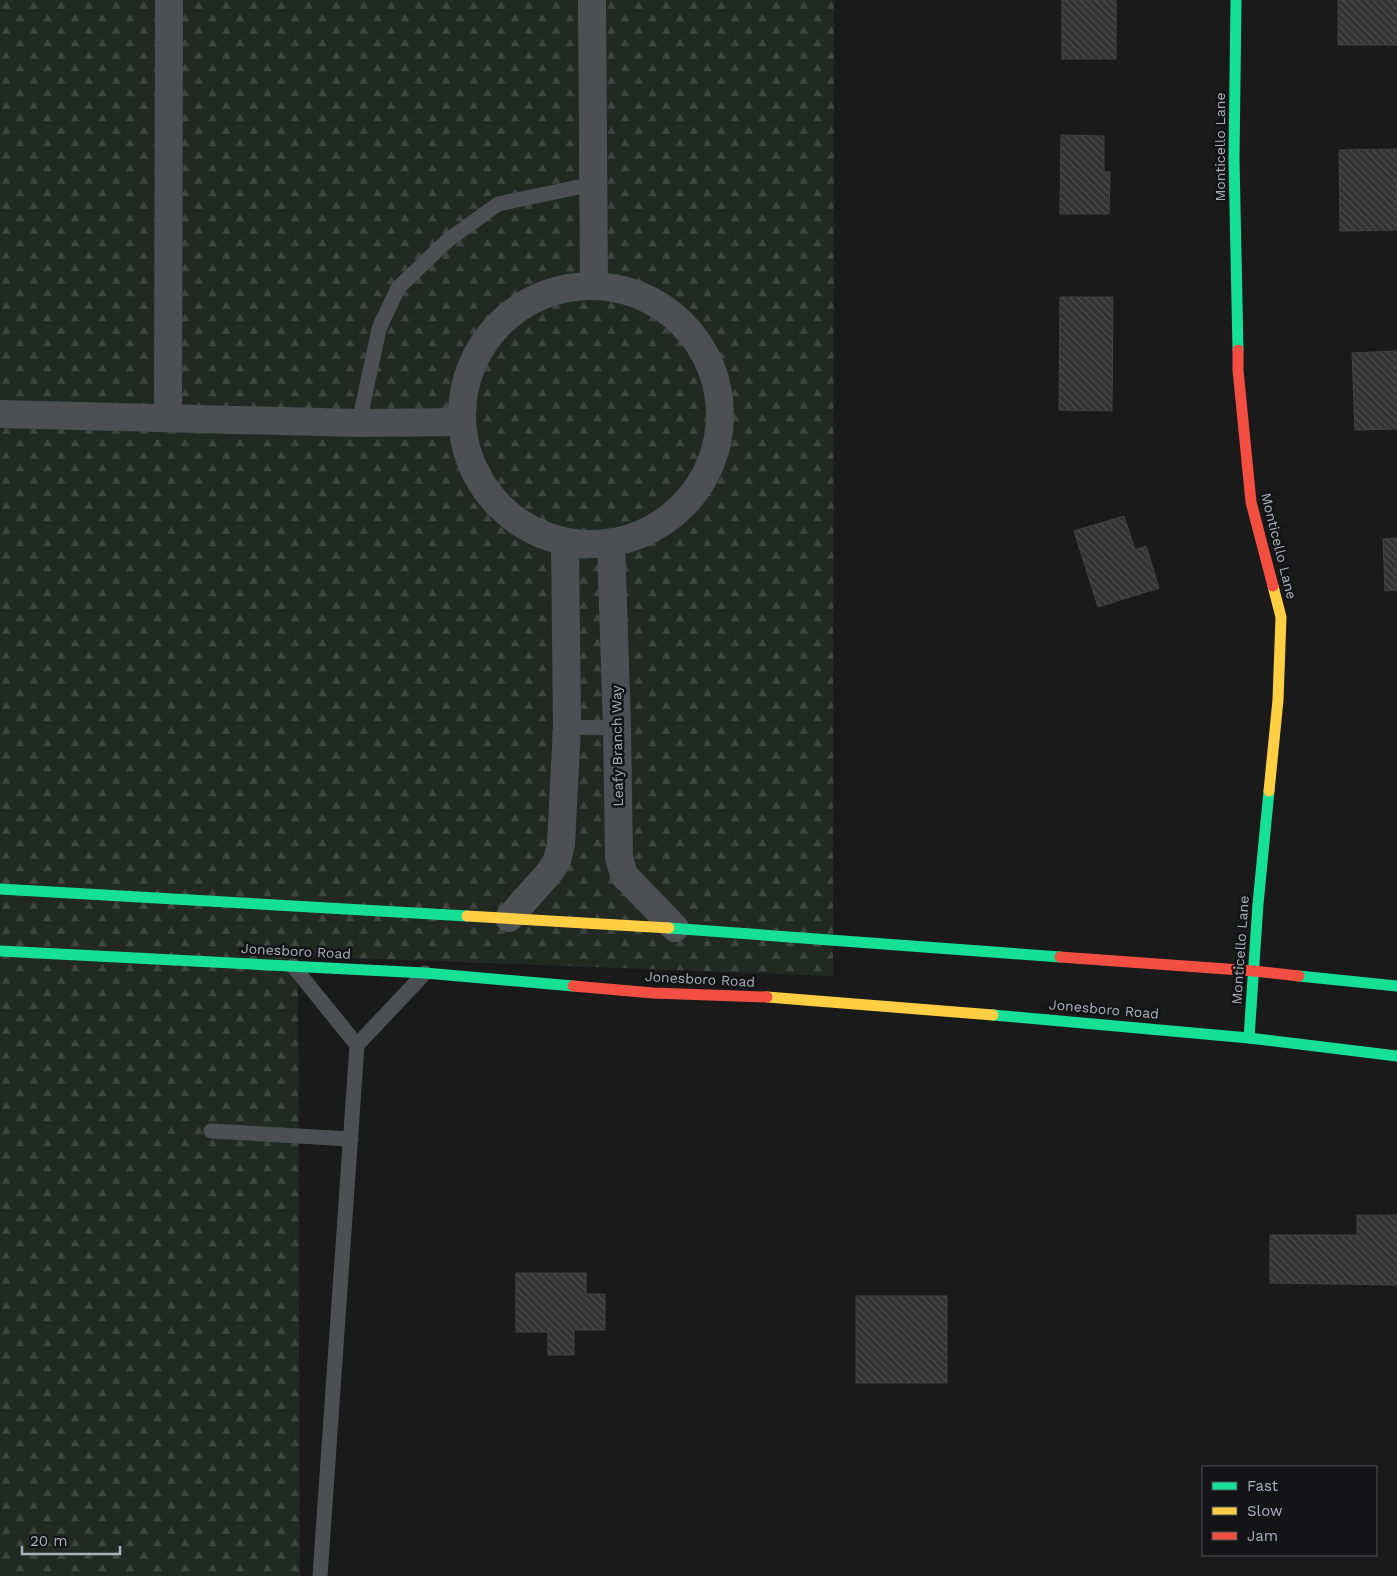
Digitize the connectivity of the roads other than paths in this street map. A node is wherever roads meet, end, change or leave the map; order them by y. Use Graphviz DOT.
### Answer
graph roads {
  1 [pos="170,0"];
  2 [pos="592,0"];
  3 [pos="1236,0"];
  4 [pos="593,184"];
  5 [pos="594,286"];
  6 [pos="0,414"];
  7 [pos="168,418"];
  8 [pos="462,422"];
  9 [pos="359,423"];
  10 [pos="565,542"];
  11 [pos="611,543"];
  12 [pos="567,727"];
  13 [pos="617,728"];
  14 [pos="0,889"];
  15 [pos="509,918"];
  16 [pos="675,928"];
  17 [pos="0,951"];
  18 [pos="293,966"];
  19 [pos="1254,971"];
  20 [pos="425,973"];
  21 [pos="1397,986"];
  22 [pos="1249,1038"];
  23 [pos="357,1045"];
  24 [pos="1397,1056"];
  25 [pos="211,1131"];
  26 [pos="351,1139"];
  27 [pos="320,1576"];
  1 -- 7 [label="street"];
  2 -- 4 [label="street"];
  3 -- 19 [label="main road, Monticello Lane"];
  4 -- 5 [label="street"];
  4 -- 9 [label="lane"];
  5 -- 8 [label="street"];
  5 -- 11 [label="street"];
  6 -- 7 [label="street"];
  7 -- 9 [label="street"];
  8 -- 9 [label="street"];
  8 -- 10 [label="street"];
  10 -- 11 [label="street"];
  10 -- 12 [label="street"];
  11 -- 13 [label="street, Leafy Branch Way"];
  12 -- 13 [label="lane"];
  12 -- 15 [label="street"];
  13 -- 16 [label="street, Leafy Branch Way"];
  14 -- 15 [label="main road"];
  15 -- 16 [label="main road"];
  16 -- 19 [label="main road"];
  17 -- 18 [label="main road, Jonesboro Road"];
  18 -- 20 [label="main road, Jonesboro Road"];
  18 -- 23 [label="lane"];
  19 -- 21 [label="main road"];
  19 -- 22 [label="main road, Monticello Lane"];
  20 -- 22 [label="main road, Jonesboro Road"];
  20 -- 23 [label="lane"];
  22 -- 24 [label="main road, Jonesboro Road"];
  23 -- 26 [label="lane"];
  25 -- 26 [label="lane"];
  26 -- 27 [label="lane"];
}
